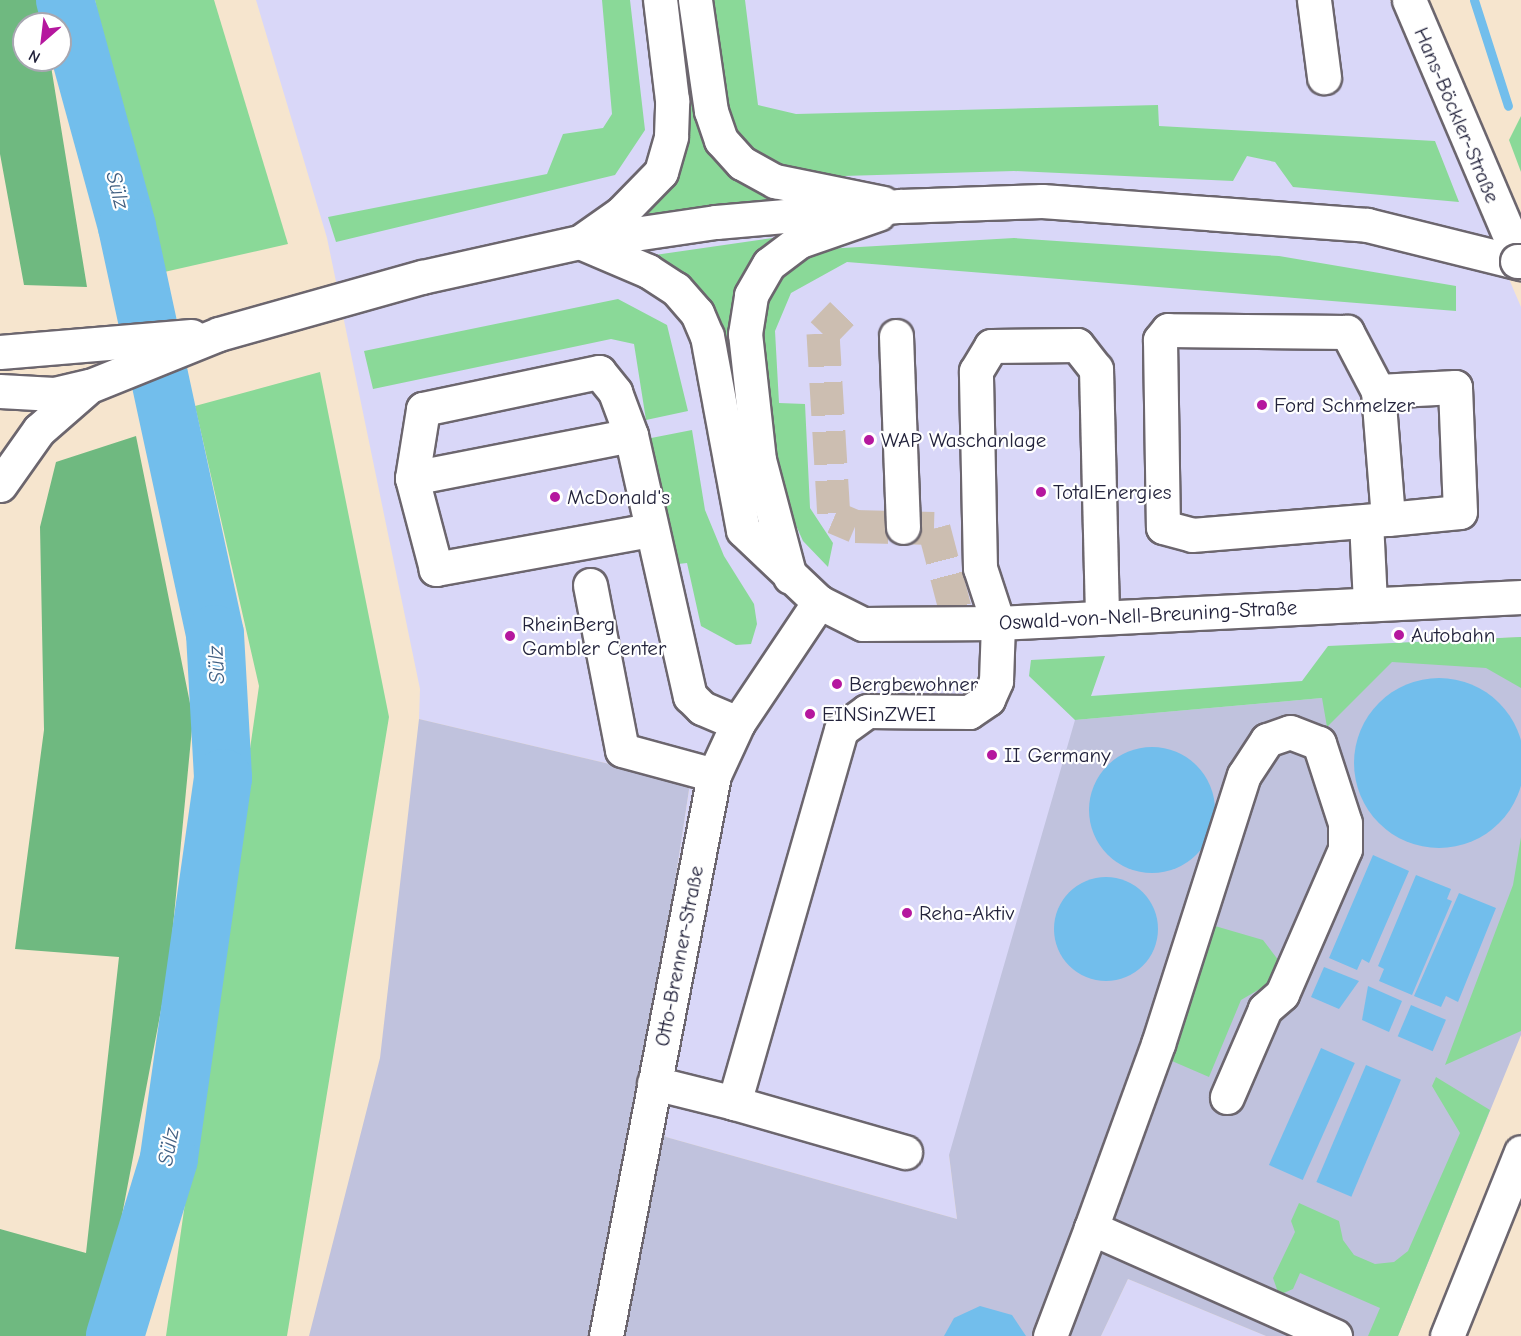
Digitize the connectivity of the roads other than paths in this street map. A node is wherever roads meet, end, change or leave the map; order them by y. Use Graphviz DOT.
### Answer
graph roads {
  1 [pos="660,0"];
  2 [pos="695,0"];
  3 [pos="1314,0"];
  4 [pos="1409,0"];
  5 [pos="1324,77"];
  6 [pos="900,206"];
  7 [pos="580,242"];
  8 [pos="1520,262"];
  9 [pos="219,334"];
  10 [pos="896,336"];
  11 [pos="0,352"];
  12 [pos="90,386"];
  13 [pos="0,391"];
  14 [pos="1378,391"];
  15 [pos="631,435"];
  16 [pos="412,478"];
  17 [pos="0,485"];
  18 [pos="1377,520"];
  19 [pos="903,527"];
  20 [pos="650,530"];
  21 [pos="790,577"];
  22 [pos="590,585"];
  23 [pos="1521,597"];
  24 [pos="819,602"];
  25 [pos="1370,604"];
  26 [pos="1102,617"];
  27 [pos="998,623"];
  28 [pos="738,723"];
  29 [pos="714,775"];
  30 [pos="654,1083"];
  31 [pos="1227,1097"];
  32 [pos="734,1103"];
  33 [pos="905,1152"];
  34 [pos="1521,1152"];
  35 [pos="1091,1228"];
  36 [pos="606,1336"];
  37 [pos="1050,1336"];
  38 [pos="1335,1336"];
  39 [pos="1447,1336"];
  1 -- 7 [label="main road"];
  2 -- 6 [label="main road"];
  3 -- 5 [label="main road"];
  4 -- 8 [label="main road, Hans-Böckler-Straße"];
  6 -- 7 [label="main road"];
  6 -- 8 [label="main road"];
  6 -- 21 [label="main road"];
  7 -- 9 [label="main road"];
  7 -- 21 [label="main road, Oswald-von-Nell-Breuning-Straße"];
  9 -- 11 [label="main road"];
  9 -- 12 [label="main road"];
  10 -- 19 [label="main road"];
  12 -- 13 [label="main road"];
  12 -- 17 [label="main road"];
  14 -- 18 [label="main road"];
  14 -- 18 [label="main road"];
  14 -- 18 [label="main road"];
  15 -- 16 [label="main road"];
  15 -- 16 [label="main road"];
  15 -- 20 [label="main road"];
  16 -- 20 [label="main road"];
  18 -- 25 [label="main road"];
  20 -- 28 [label="main road"];
  21 -- 24 [label="main road, Oswald-von-Nell-Breuning-Straße"];
  22 -- 29 [label="main road"];
  23 -- 25 [label="main road, Oswald-von-Nell-Breuning-Straße"];
  24 -- 27 [label="main road, Oswald-von-Nell-Breuning-Straße"];
  24 -- 28 [label="main road, Otto-Brenner-Straße"];
  25 -- 26 [label="main road, Oswald-von-Nell-Breuning-Straße"];
  26 -- 27 [label="main road, Oswald-von-Nell-Breuning-Straße"];
  26 -- 27 [label="main road"];
  27 -- 32 [label="main road"];
  28 -- 29 [label="main road, Otto-Brenner-Straße"];
  29 -- 30 [label="main road, Otto-Brenner-Straße"];
  30 -- 32 [label="main road"];
  30 -- 36 [label="main road, Otto-Brenner-Straße"];
  31 -- 35 [label="main road"];
  32 -- 33 [label="main road"];
  34 -- 39 [label="main road"];
  35 -- 37 [label="main road"];
  35 -- 38 [label="main road"];
}
